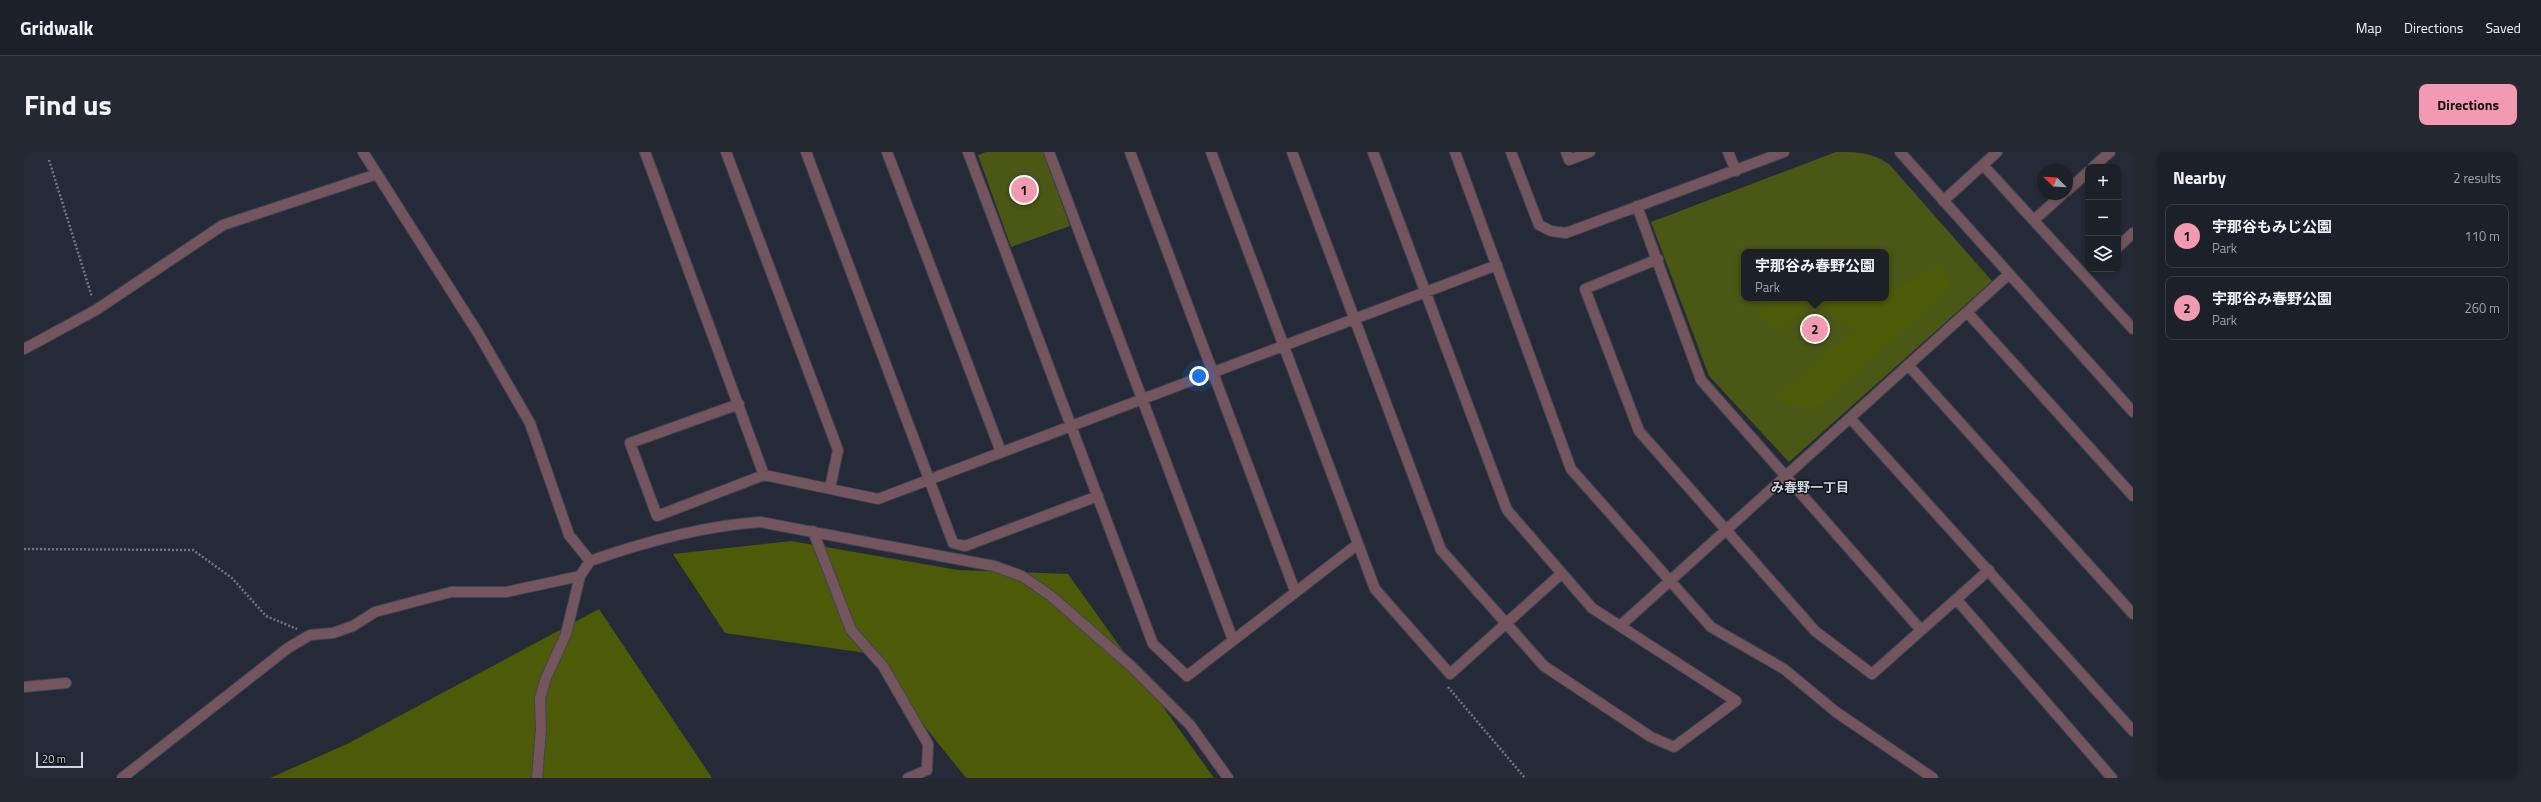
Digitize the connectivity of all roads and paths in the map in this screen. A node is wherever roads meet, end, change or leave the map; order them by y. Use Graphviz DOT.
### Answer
graph roads {
  1 [pos="363,152"];
  2 [pos="645,152"];
  3 [pos="726,152"];
  4 [pos="806,152"];
  5 [pos="887,152"];
  6 [pos="968,152"];
  7 [pos="1049,152"];
  8 [pos="1130,152"];
  9 [pos="1211,152"];
  10 [pos="1292,152"];
  11 [pos="1373,152"];
  12 [pos="1455,152"];
  13 [pos="1511,152"];
  14 [pos="1566,152"];
  15 [pos="1590,152"];
  16 [pos="1728,152"];
  17 [pos="1784,152"];
  18 [pos="1900,152"];
  19 [pos="1997,152"];
  20 [pos="2110,152"];
  21 [pos="49,160"];
  22 [pos="2096,164"];
  23 [pos="1983,165"];
  24 [pos="1736,171"];
  25 [pos="377,174"];
  26 [pos="2085,175"];
  27 [pos="2073,186"];
  28 [pos="2056,200"];
  29 [pos="1943,201"];
  30 [pos="1637,206"];
  31 [pos="2034,220"];
  32 [pos="2133,233"];
  33 [pos="2121,244"];
  34 [pos="1658,259"];
  35 [pos="1497,266"];
  36 [pos="2091,272"];
  37 [pos="2009,274"];
  38 [pos="2086,276"];
  39 [pos="1426,292"];
  40 [pos="96,310"];
  41 [pos="1967,312"];
  42 [pos="1355,318"];
  43 [pos="2133,329"];
  44 [pos="1283,345"];
  45 [pos="24,349"];
  46 [pos="1908,365"];
  47 [pos="1213,372"];
  48 [pos="1142,399"];
  49 [pos="739,404"];
  50 [pos="2133,412"];
  51 [pos="1850,418"];
  52 [pos="1071,425"];
  53 [pos="1001,452"];
  54 [pos="764,475"];
  55 [pos="1787,476"];
  56 [pos="929,479"];
  57 [pos="830,488"];
  58 [pos="1098,496"];
  59 [pos="2133,496"];
  60 [pos="1727,530"];
  61 [pos="813,531"];
  62 [pos="1358,544"];
  63 [pos="24,548"];
  64 [pos="590,561"];
  65 [pos="1989,570"];
  66 [pos="1562,574"];
  67 [pos="580,576"];
  68 [pos="1670,580"];
  69 [pos="1295,592"];
  70 [pos="1956,599"];
  71 [pos="2133,614"];
  72 [pos="1506,624"];
  73 [pos="1620,626"];
  74 [pos="1921,630"];
  75 [pos="310,635"];
  76 [pos="1233,640"];
  77 [pos="1450,674"];
  78 [pos="66,683"];
  79 [pos="24,687"];
  80 [pos="2133,731"];
  81 [pos="122,778"];
  82 [pos="537,778"];
  83 [pos="908,778"];
  84 [pos="1228,778"];
  85 [pos="1525,778"];
  86 [pos="1933,778"];
  87 [pos="2112,778"];
  1 -- 25 [label="street"];
  2 -- 49 [label="street"];
  3 -- 57 [label="street"];
  4 -- 56 [label="street"];
  5 -- 53 [label="street"];
  6 -- 52 [label="street"];
  7 -- 48 [label="street"];
  8 -- 47 [label="street"];
  9 -- 44 [label="street"];
  10 -- 42 [label="street"];
  11 -- 39 [label="street"];
  12 -- 35 [label="street"];
  13 -- 30 [label="street"];
  14 -- 15 [label="street"];
  16 -- 24 [label="street"];
  17 -- 24 [label="street"];
  18 -- 29 [label="street"];
  19 -- 23 [label="street"];
  20 -- 22 [label="street"];
  21 -- 40 [label="path"];
  23 -- 29 [label="street"];
  23 -- 31 [label="street"];
  24 -- 30 [label="street"];
  25 -- 40 [label="street"];
  25 -- 64 [label="street"];
  26 -- 27 [label="street"];
  28 -- 31 [label="street"];
  29 -- 37 [label="street"];
  30 -- 34 [label="street"];
  31 -- 38 [label="street"];
  32 -- 33 [label="street"];
  34 -- 55 [label="street"];
  34 -- 60 [label="street"];
  35 -- 39 [label="street"];
  35 -- 68 [label="street"];
  36 -- 38 [label="street"];
  37 -- 41 [label="street"];
  37 -- 50 [label="street"];
  38 -- 43 [label="street"];
  39 -- 42 [label="street"];
  39 -- 66 [label="street"];
  40 -- 45 [label="street"];
  41 -- 46 [label="street"];
  41 -- 59 [label="street"];
  42 -- 44 [label="street"];
  42 -- 72 [label="street"];
  44 -- 47 [label="street"];
  44 -- 62 [label="street"];
  46 -- 51 [label="street"];
  46 -- 71 [label="street"];
  47 -- 48 [label="street"];
  47 -- 69 [label="street"];
  48 -- 52 [label="street"];
  48 -- 76 [label="street"];
  49 -- 54 [label="street"];
  49 -- 54 [label="street"];
  51 -- 55 [label="street"];
  51 -- 65 [label="street"];
  52 -- 53 [label="street"];
  52 -- 58 [label="street"];
  53 -- 56 [label="street"];
  54 -- 57 [label="street"];
  55 -- 60 [label="street"];
  55 -- 74 [label="street"];
  56 -- 57 [label="street"];
  56 -- 58 [label="street"];
  58 -- 76 [label="street"];
  60 -- 68 [label="street"];
  60 -- 74 [label="street"];
  61 -- 64 [label="street"];
  61 -- 83 [label="street"];
  61 -- 84 [label="street"];
  62 -- 69 [label="street"];
  62 -- 77 [label="street"];
  63 -- 75 [label="path"];
  64 -- 67 [label="street"];
  65 -- 70 [label="street"];
  65 -- 80 [label="street"];
  66 -- 72 [label="street"];
  66 -- 73 [label="street"];
  67 -- 75 [label="street"];
  67 -- 82 [label="street"];
  68 -- 73 [label="street"];
  68 -- 86 [label="street"];
  69 -- 76 [label="street"];
  70 -- 74 [label="street"];
  70 -- 87 [label="street"];
  72 -- 73 [label="street"];
  72 -- 77 [label="street"];
  75 -- 81 [label="street"];
  77 -- 85 [label="path"];
  78 -- 79 [label="street"];
}
